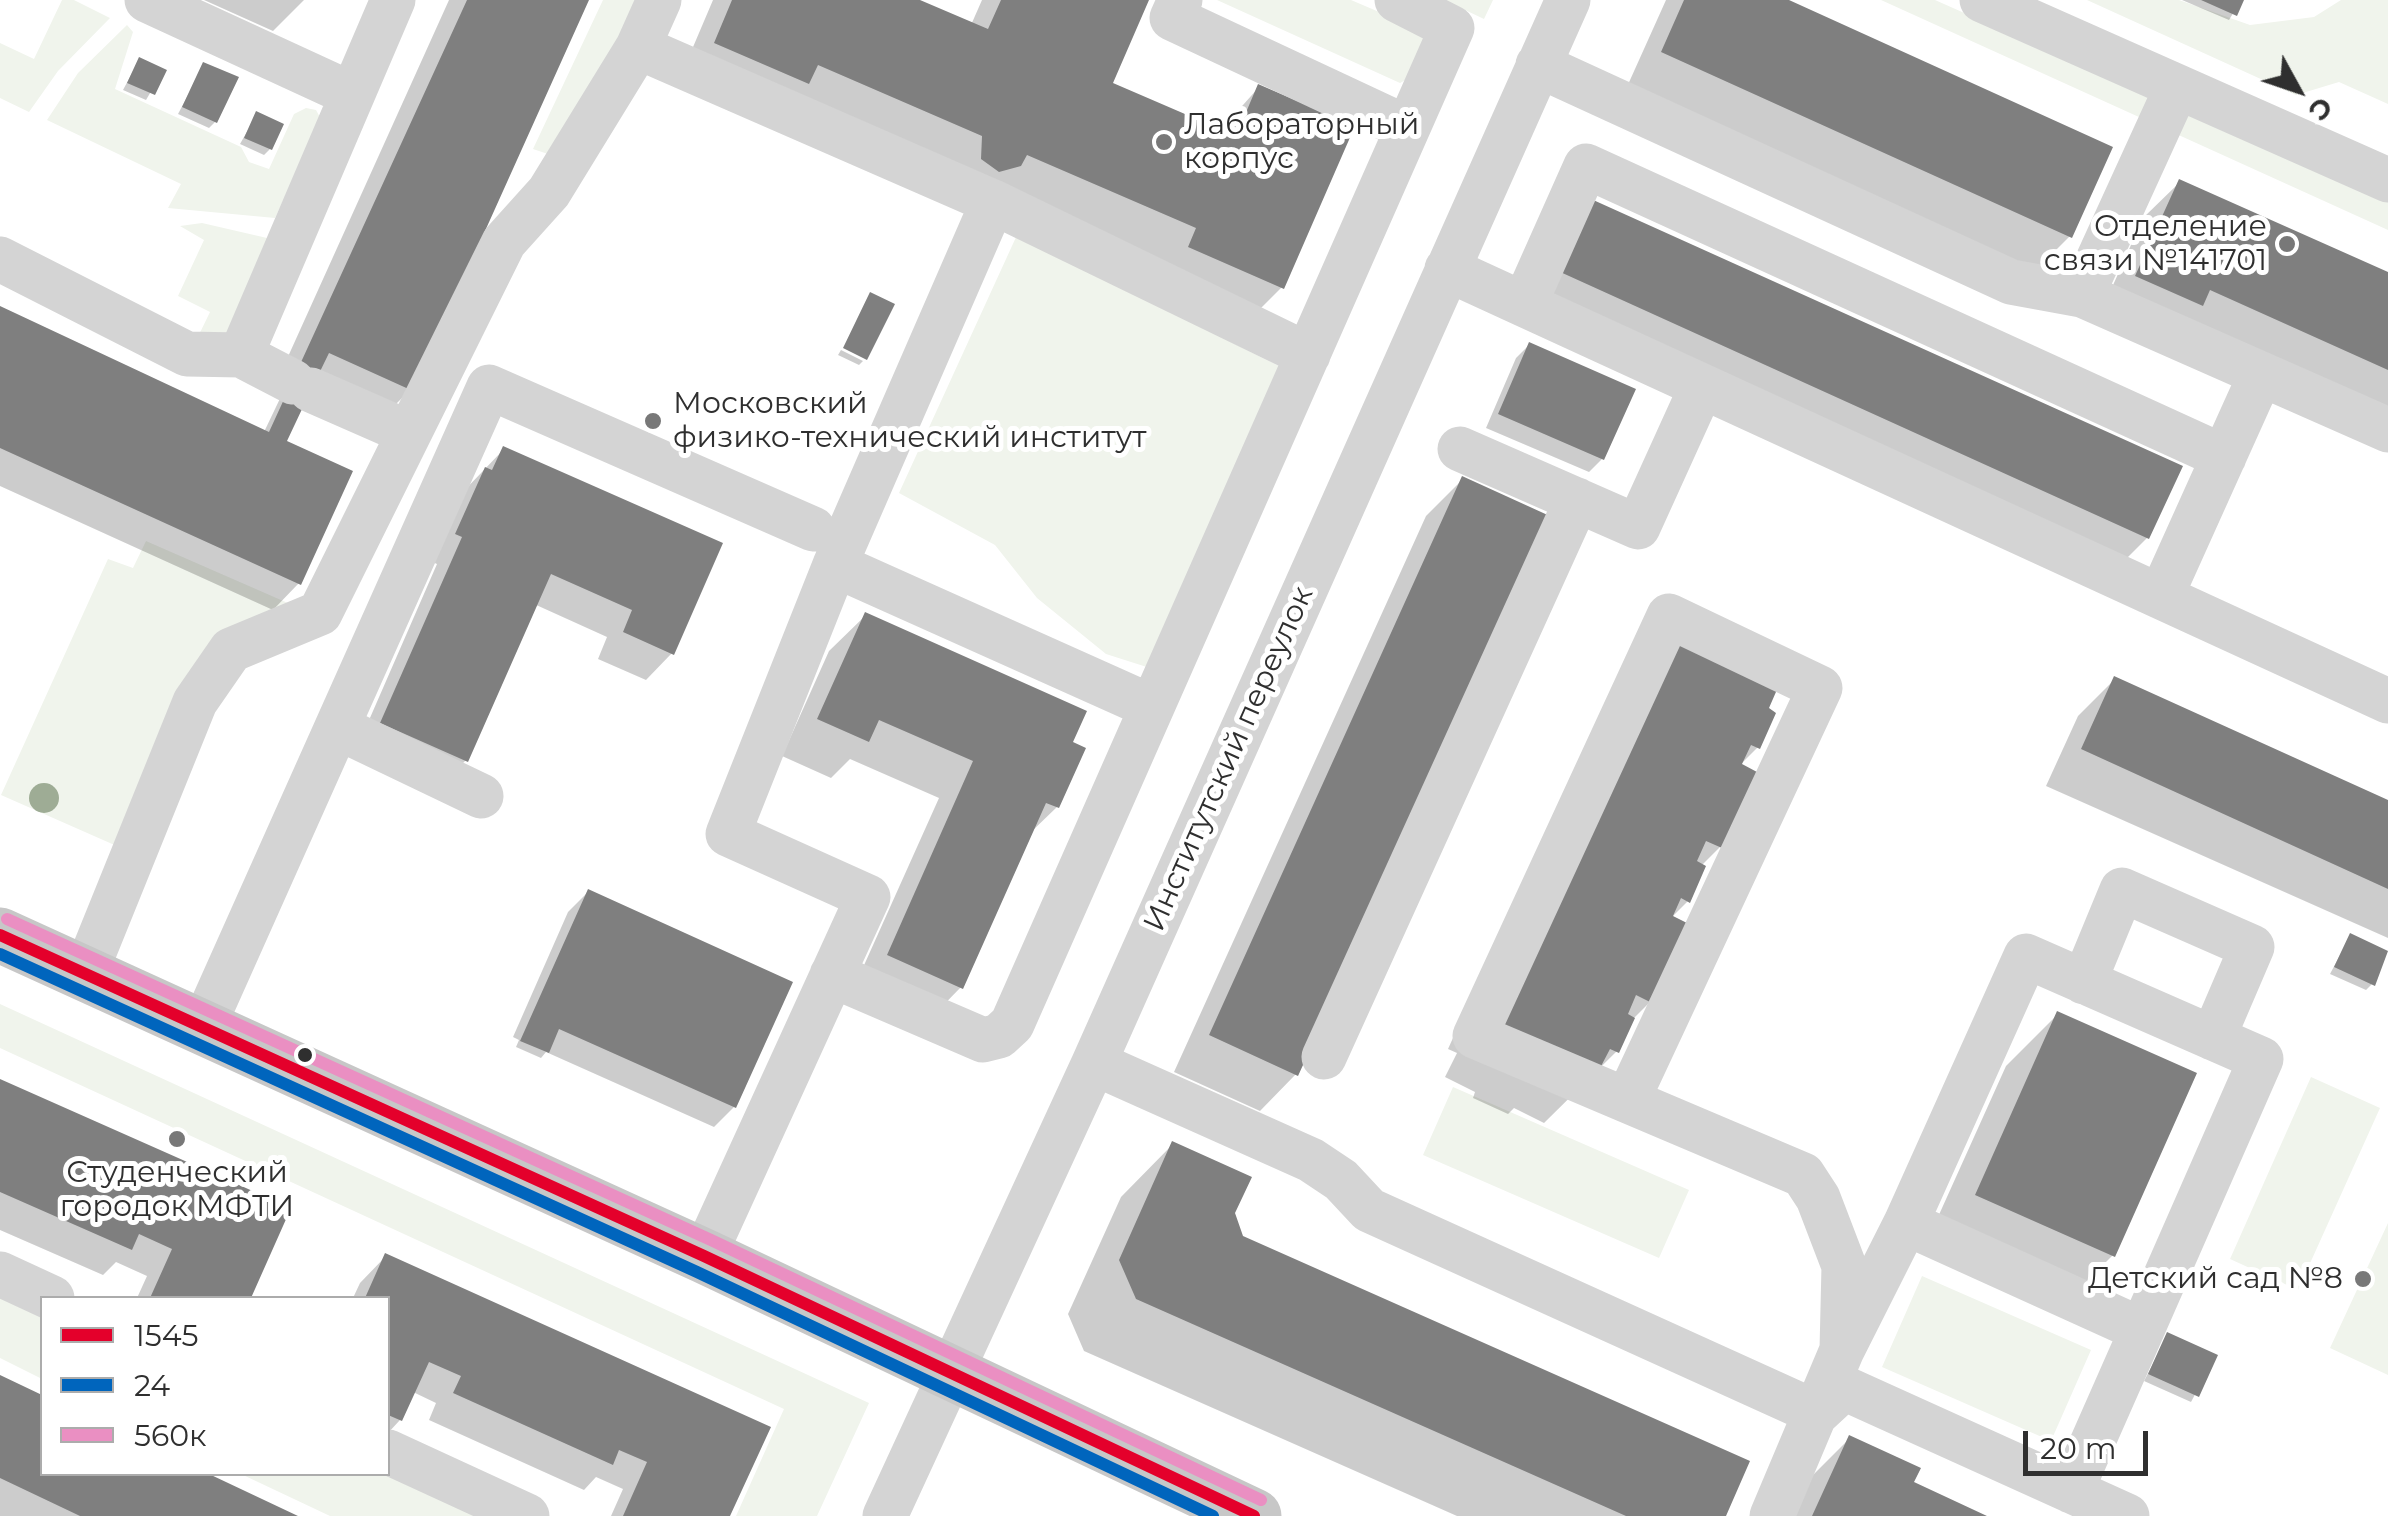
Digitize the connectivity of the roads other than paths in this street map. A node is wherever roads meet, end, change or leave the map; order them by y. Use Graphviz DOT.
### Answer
graph roads {
  1 [pos="147,0"];
  2 [pos="393,0"];
  3 [pos="658,0"];
  4 [pos="1180,0"];
  5 [pos="1397,0"];
  6 [pos="1568,0"];
  7 [pos="1982,0"];
  8 [pos="638,47"];
  9 [pos="1538,65"];
  10 [pos="2177,87"];
  11 [pos="351,94"];
  12 [pos="1408,128"];
  13 [pos="2388,180"];
  14 [pos="992,202"];
  15 [pos="0,259"];
  16 [pos="1447,269"];
  17 [pos="2082,295"];
  18 [pos="1525,303"];
  19 [pos="242,354"];
  20 [pos="1308,354"];
  21 [pos="2261,374"];
  22 [pos="1702,386"];
  23 [pos="2388,430"];
  24 [pos="409,433"];
  25 [pos="1460,449"];
  26 [pos="2224,458"];
  27 [pos="1576,500"];
  28 [pos="824,547"];
  29 [pos="2162,596"];
  30 [pos="2388,702"];
  31 [pos="1152,707"];
  32 [pos="338,728"];
  33 [pos="481,796"];
  34 [pos="0,935"];
  35 [pos="85,974"];
  36 [pos="832,976"];
  37 [pos="2084,982"];
  38 [pos="203,1027"];
  39 [pos="2213,1038"];
  40 [pos="1324,1057"];
  41 [pos="1094,1063"];
  42 [pos="1628,1099"];
  43 [pos="1906,1223"];
  44 [pos="704,1256"];
  45 [pos="0,1274"];
  46 [pos="48,1296"];
  47 [pos="2142,1330"];
  48 [pos="1842,1350"];
  49 [pos="951,1373"];
  50 [pos="1817,1413"];
  51 [pos="390,1453"];
  52 [pos="2071,1490"];
  53 [pos="527,1516"];
  54 [pos="885,1516"];
  55 [pos="1254,1516"];
  56 [pos="1772,1516"];
  57 [pos="2128,1516"];
  1 -- 11 [label="street"];
  2 -- 11 [label="street"];
  3 -- 8 [label="street"];
  4 -- 12 [label="street"];
  5 -- 12 [label="street"];
  6 -- 9 [label="street, Институтский переулок"];
  7 -- 10 [label="street"];
  8 -- 14 [label="street"];
  8 -- 24 [label="street"];
  9 -- 16 [label="street, Институтский переулок"];
  9 -- 17 [label="street"];
  10 -- 13 [label="street"];
  10 -- 17 [label="street"];
  11 -- 19 [label="street"];
  12 -- 20 [label="street"];
  14 -- 20 [label="street"];
  14 -- 28 [label="street"];
  15 -- 19 [label="street"];
  16 -- 18 [label="street"];
  16 -- 41 [label="street, Институтский переулок"];
  17 -- 21 [label="street"];
  18 -- 22 [label="street"];
  18 -- 26 [label="street"];
  19 -- 24 [label="street"];
  20 -- 31 [label="street"];
  21 -- 23 [label="street"];
  21 -- 26 [label="street"];
  22 -- 27 [label="street"];
  22 -- 29 [label="street"];
  24 -- 35 [label="street"];
  25 -- 27 [label="street"];
  26 -- 29 [label="street"];
  27 -- 40 [label="street"];
  28 -- 31 [label="street"];
  28 -- 32 [label="street"];
  28 -- 36 [label="street"];
  29 -- 30 [label="street"];
  31 -- 36 [label="street"];
  32 -- 33 [label="street"];
  32 -- 38 [label="street"];
  34 -- 35 [label="main road"];
  35 -- 38 [label="main road"];
  36 -- 44 [label="street"];
  37 -- 39 [label="street"];
  37 -- 39 [label="street"];
  37 -- 43 [label="street"];
  38 -- 44 [label="main road"];
  39 -- 47 [label="street"];
  41 -- 49 [label="street, Институтский переулок"];
  41 -- 50 [label="street"];
  42 -- 42 [label="street"];
  42 -- 48 [label="street"];
  43 -- 47 [label="street"];
  43 -- 48 [label="street"];
  44 -- 49 [label="main road"];
  45 -- 46 [label="street"];
  47 -- 52 [label="street"];
  48 -- 50 [label="street"];
  49 -- 54 [label="street, Институтский переулок"];
  49 -- 55 [label="main road"];
  50 -- 52 [label="street"];
  50 -- 56 [label="street"];
  51 -- 53 [label="street"];
  52 -- 57 [label="street"];
}
